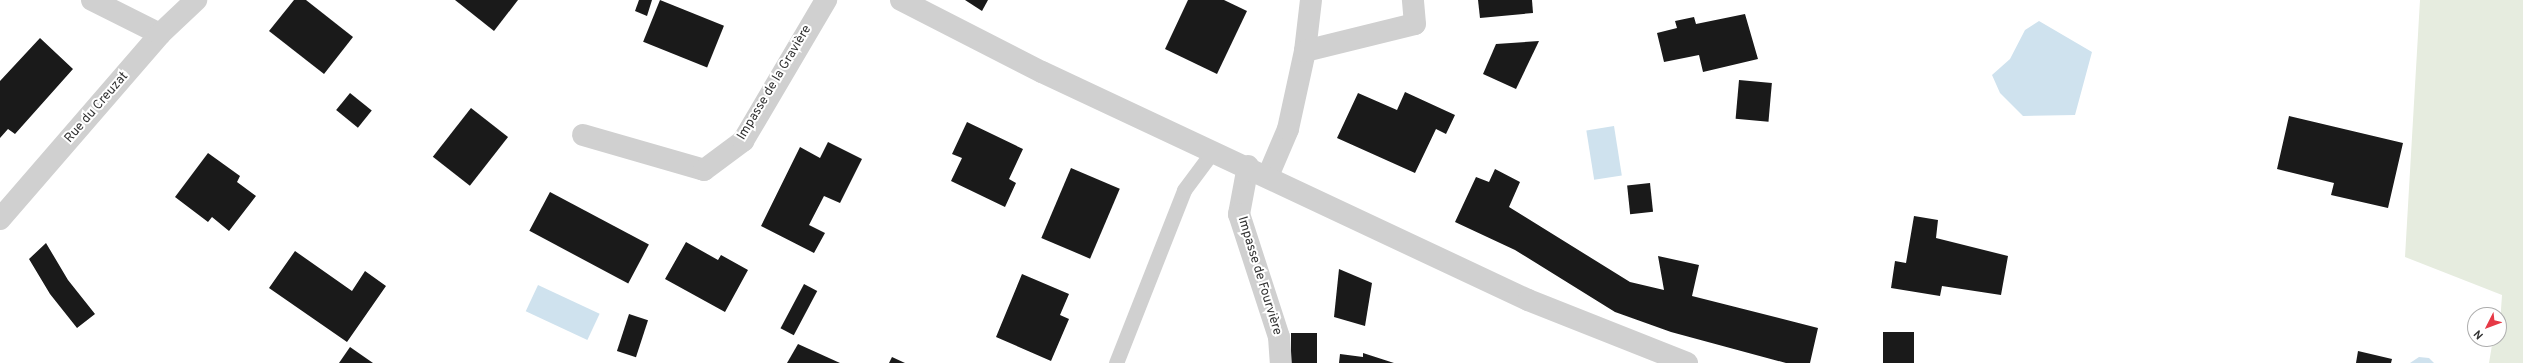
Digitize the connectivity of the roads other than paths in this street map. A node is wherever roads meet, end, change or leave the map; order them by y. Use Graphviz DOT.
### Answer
graph roads {
  1 [pos="92,0"];
  2 [pos="196,0"];
  3 [pos="826,0"];
  4 [pos="901,0"];
  5 [pos="1311,0"];
  6 [pos="1413,0"];
  7 [pos="160,34"];
  8 [pos="1305,51"];
  9 [pos="583,135"];
  10 [pos="1213,151"];
  11 [pos="1248,166"];
  12 [pos="1268,176"];
  13 [pos="0,219"];
  14 [pos="1116,363"];
  15 [pos="1281,363"];
  16 [pos="1686,363"];
  1 -- 7 [label="street"];
  2 -- 7 [label="street, Rue du Creuzat"];
  3 -- 9 [label="street, Impasse de la Gravière"];
  4 -- 10 [label="street"];
  5 -- 8 [label="street"];
  6 -- 8 [label="street"];
  7 -- 13 [label="street, Rue du Creuzat"];
  8 -- 12 [label="street"];
  10 -- 11 [label="street"];
  10 -- 14 [label="lane"];
  11 -- 12 [label="street"];
  11 -- 15 [label="street, Impasse de Fourvière"];
  12 -- 16 [label="street"];
}
